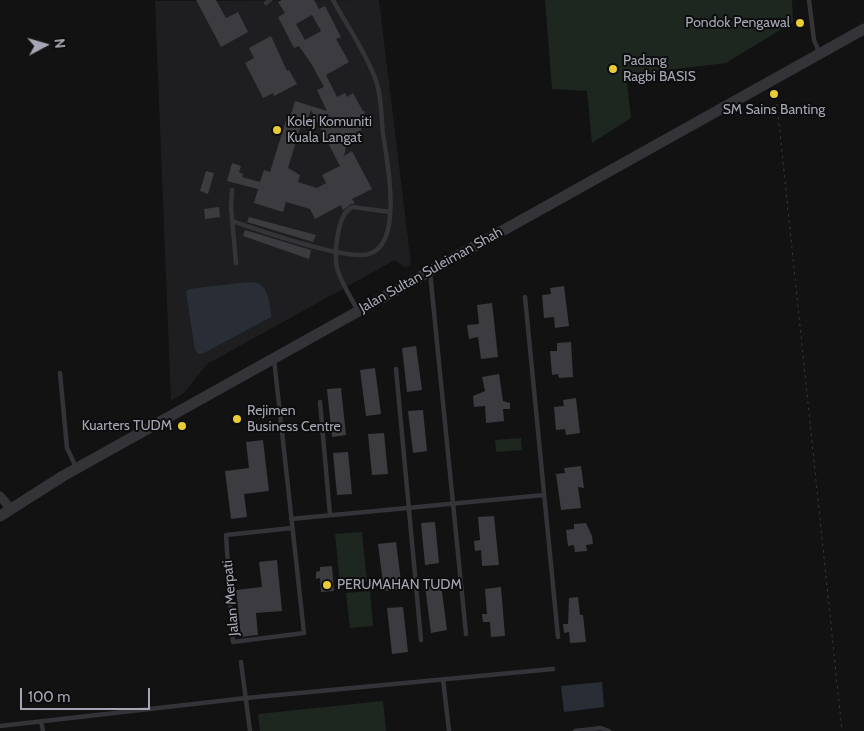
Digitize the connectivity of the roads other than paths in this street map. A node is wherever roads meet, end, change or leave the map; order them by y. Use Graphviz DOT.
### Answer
graph roads {
  1 [pos="333,0"];
  2 [pos="808,0"];
  3 [pos="864,29"];
  4 [pos="820,53"];
  5 [pos="232,190"];
  6 [pos="390,212"];
  7 [pos="232,222"];
  8 [pos="336,251"];
  9 [pos="236,263"];
  10 [pos="430,270"];
  11 [pos="524,297"];
  12 [pos="358,311"];
  13 [pos="274,358"];
  14 [pos="396,369"];
  15 [pos="60,373"];
  16 [pos="320,402"];
  17 [pos="77,468"];
  18 [pos="544,495"];
  19 [pos="0,496"];
  20 [pos="453,503"];
  21 [pos="409,508"];
  22 [pos="11,509"];
  23 [pos="330,515"];
  24 [pos="0,516"];
  25 [pos="291,519"];
  26 [pos="292,528"];
  27 [pos="466,634"];
  28 [pos="558,637"];
  29 [pos="421,640"];
  30 [pos="242,662"];
  31 [pos="553,668"];
  32 [pos="443,679"];
  33 [pos="246,698"];
  34 [pos="41,721"];
  35 [pos="0,726"];
  36 [pos="42,731"];
  37 [pos="250,731"];
  38 [pos="449,731"];
  39 [pos="575,731"];
  40 [pos="609,731"];
  1 -- 6 [label="lane"];
  2 -- 4 [label="lane"];
  3 -- 4 [label="street, Jalan Sultan Suleiman Shah"];
  4 -- 10 [label="street, Jalan Sultan Suleiman Shah"];
  5 -- 7 [label="lane"];
  6 -- 8 [label="lane"];
  6 -- 8 [label="lane"];
  7 -- 8 [label="lane"];
  7 -- 9 [label="lane"];
  8 -- 12 [label="lane"];
  10 -- 12 [label="street, Jalan Sultan Suleiman Shah"];
  10 -- 20 [label="lane"];
  11 -- 18 [label="lane"];
  12 -- 13 [label="street, Jalan Sultan Suleiman Shah"];
  13 -- 17 [label="street, Jalan Sultan Suleiman Shah"];
  13 -- 25 [label="lane, Jalan Merpati"];
  14 -- 21 [label="lane"];
  15 -- 17 [label="lane"];
  16 -- 23 [label="lane"];
  17 -- 22 [label="street, Jalan Sultan Suleiman Shah"];
  18 -- 20 [label="lane"];
  18 -- 28 [label="lane"];
  19 -- 22 [label="street"];
  20 -- 21 [label="lane"];
  20 -- 27 [label="lane"];
  21 -- 23 [label="lane"];
  21 -- 29 [label="lane"];
  22 -- 24 [label="street, Jalan Sultan Suleiman Shah"];
  23 -- 25 [label="lane"];
  25 -- 26 [label="lane, Jalan Merpati"];
  26 -- 26 [label="lane, Jalan Merpati"];
  30 -- 33 [label="lane"];
  31 -- 32 [label="lane"];
  32 -- 33 [label="lane"];
  32 -- 38 [label="lane"];
  33 -- 34 [label="lane"];
  33 -- 37 [label="lane"];
  34 -- 35 [label="lane"];
  34 -- 36 [label="lane"];
  39 -- 40 [label="lane"];
}
